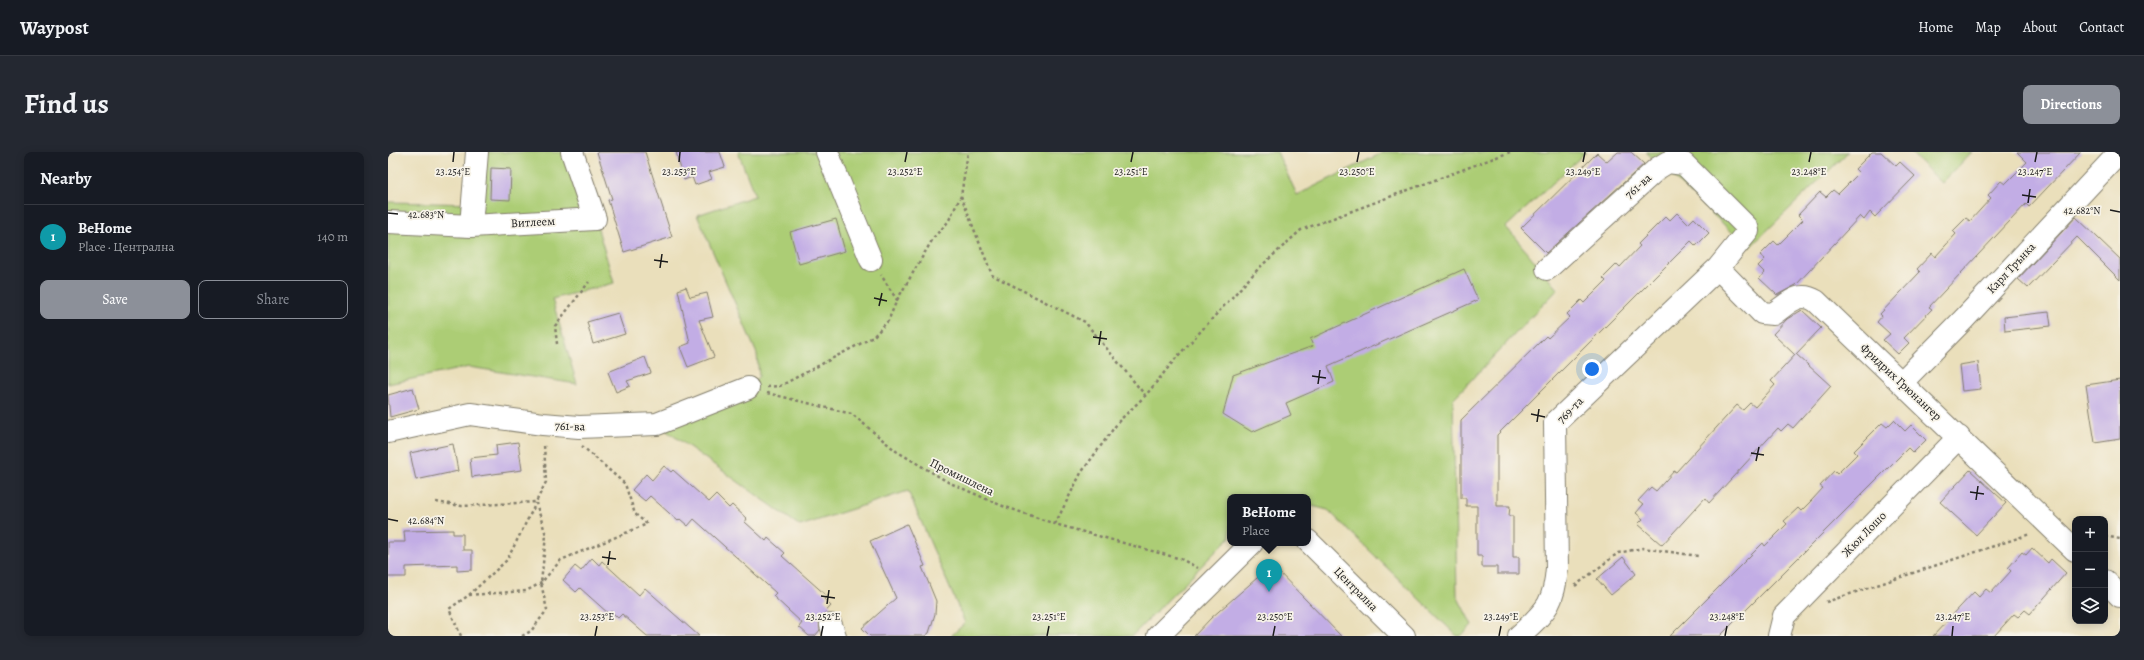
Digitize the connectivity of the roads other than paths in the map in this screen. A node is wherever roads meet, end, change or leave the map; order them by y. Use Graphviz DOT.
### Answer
graph roads {
  1 [pos="477,152"];
  2 [pos="572,152"];
  3 [pos="827,152"];
  4 [pos="2120,152"];
  5 [pos="388,222"];
  6 [pos="471,226"];
  7 [pos="871,260"];
  8 [pos="1718,268"];
  9 [pos="1547,269"];
  10 [pos="1901,383"];
  11 [pos="748,388"];
  12 [pos="388,432"];
  13 [pos="1959,437"];
  14 [pos="1311,545"];
  15 [pos="1249,546"];
  16 [pos="2072,547"];
  17 [pos="2108,584"];
  18 [pos="2120,596"];
  19 [pos="1158,636"];
  20 [pos="1404,636"];
  21 [pos="1519,636"];
  22 [pos="1779,636"];
  1 -- 6 [label="street"];
  2 -- 6 [label="street, Витлеем"];
  3 -- 7 [label="street"];
  4 -- 10 [label="street, Карл Трънка"];
  5 -- 6 [label="street, Витлеем"];
  8 -- 9 [label="street, 761-ва"];
  8 -- 10 [label="street, Фридрих Грюнангер"];
  8 -- 21 [label="street, 769-та"];
  10 -- 13 [label="street, Фридрих Грюнангер"];
  11 -- 12 [label="street, 761-ва"];
  13 -- 16 [label="street, Фридрих Грюнангер"];
  13 -- 22 [label="street, Жюл Лошо"];
  14 -- 20 [label="street, Централна"];
  15 -- 19 [label="street"];
  17 -- 18 [label="street"];
}
